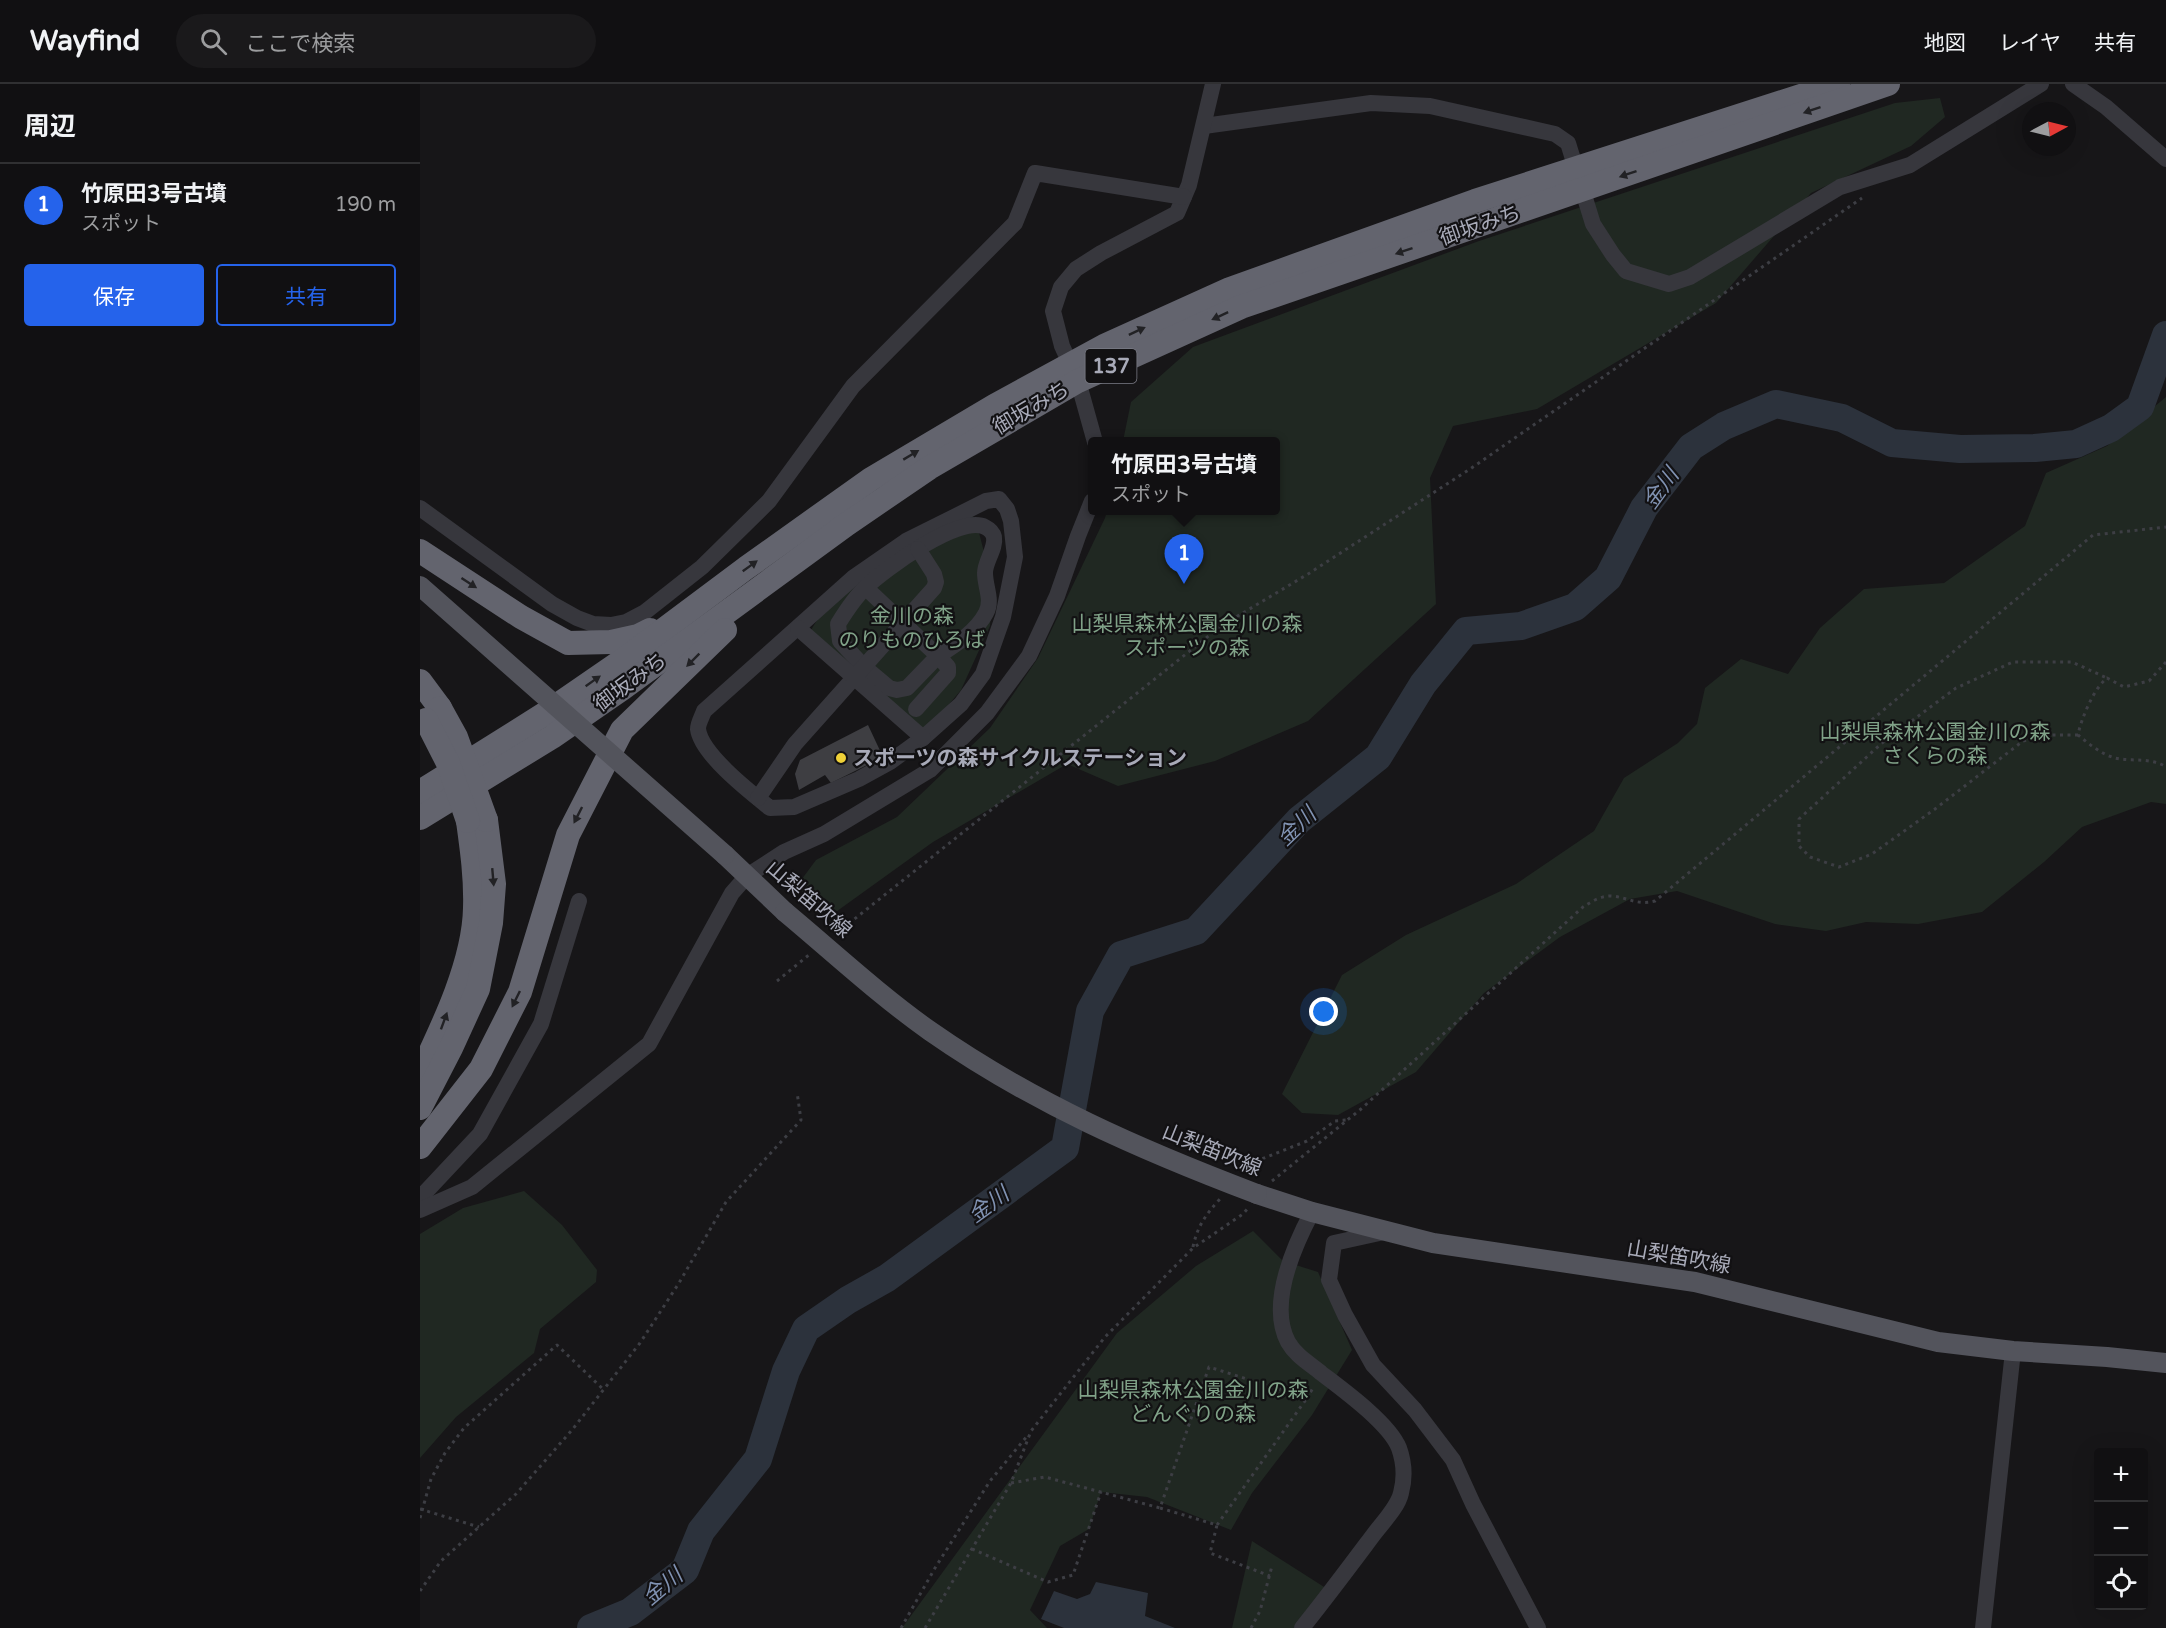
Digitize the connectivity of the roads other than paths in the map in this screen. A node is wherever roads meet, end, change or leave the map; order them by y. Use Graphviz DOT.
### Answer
graph roads {
  1 [pos="1214,84"];
  2 [pos="1838,84"];
  3 [pos="1888,84"];
  4 [pos="2041,84"];
  5 [pos="2073,84"];
  6 [pos="1204,126"];
  7 [pos="2166,159"];
  8 [pos="1578,180"];
  9 [pos="1184,197"];
  10 [pos="1074,373"];
  11 [pos="1094,437"];
  12 [pos="420,508"];
  13 [pos="1088,511"];
  14 [pos="847,524"];
  15 [pos="918,549"];
  16 [pos="420,551"];
  17 [pos="420,586"];
  18 [pos="866,588"];
  19 [pos="693,608"];
  20 [pos="902,624"];
  21 [pos="798,628"];
  22 [pos="938,656"];
  23 [pos="864,667"];
  24 [pos="420,681"];
  25 [pos="916,709"];
  26 [pos="428,713"];
  27 [pos="513,733"];
  28 [pos="923,738"];
  29 [pos="420,777"];
  30 [pos="420,792"];
  31 [pos="758,798"];
  32 [pos="420,818"];
  33 [pos="477,820"];
  34 [pos="747,876"];
  35 [pos="579,901"];
  36 [pos="420,1074"];
  37 [pos="420,1108"];
  38 [pos="420,1147"];
  39 [pos="420,1198"];
  40 [pos="420,1210"];
  41 [pos="1312,1212"];
  42 [pos="1384,1232"];
  43 [pos="2013,1351"];
  44 [pos="2166,1363"];
  45 [pos="1302,1628"];
  46 [pos="1538,1628"];
  47 [pos="1983,1628"];
  1 -- 6 [label="street"];
  2 -- 8 [label="highway, 御坂みち / 137"];
  3 -- 8 [label="highway, 御坂みち / 137, one-way"];
  4 -- 8 [label="street"];
  5 -- 7 [label="street"];
  6 -- 8 [label="street"];
  6 -- 9 [label="street"];
  8 -- 10 [label="highway, 御坂みち / 137"];
  9 -- 10 [label="street"];
  9 -- 12 [label="street"];
  10 -- 11 [label="street"];
  10 -- 14 [label="highway, 御坂みち / 137"];
  19 -- 10 [label="highway, 御坂みち / 137, one-way"];
  13 -- 34 [label="street"];
  14 -- 32 [label="highway, 御坂みち / 137"];
  14 -- 38 [label="highway, one-way"];
  15 -- 18 [label="street"];
  15 -- 20 [label="street"];
  15 -- 22 [label="street"];
  16 -- 19 [label="highway, one-way"];
  17 -- 34 [label="main road, 山梨笛吹線, bridge"];
  18 -- 20 [label="street"];
  18 -- 23 [label="street"];
  27 -- 19 [label="highway, 御坂みち / 137, one-way"];
  20 -- 22 [label="street"];
  20 -- 23 [label="street"];
  21 -- 28 [label="street, bridge"];
  21 -- 28 [label="street"];
  21 -- 31 [label="street"];
  22 -- 23 [label="street"];
  22 -- 25 [label="street"];
  23 -- 31 [label="street"];
  24 -- 26 [label="highway"];
  26 -- 33 [label="highway, bridge"];
  27 -- 29 [label="highway"];
  27 -- 30 [label="highway, 御坂みち / 137"];
  28 -- 31 [label="street"];
  36 -- 33 [label="highway, one-way"];
  33 -- 37 [label="highway, one-way"];
  34 -- 40 [label="street"];
  34 -- 41 [label="main road, 山梨笛吹線, bridge"];
  35 -- 39 [label="street"];
  41 -- 42 [label="main road, 山梨笛吹線"];
  41 -- 45 [label="street"];
  42 -- 43 [label="main road, 山梨笛吹線"];
  42 -- 46 [label="street"];
  43 -- 44 [label="main road, 山梨笛吹線"];
  43 -- 47 [label="street"];
}
